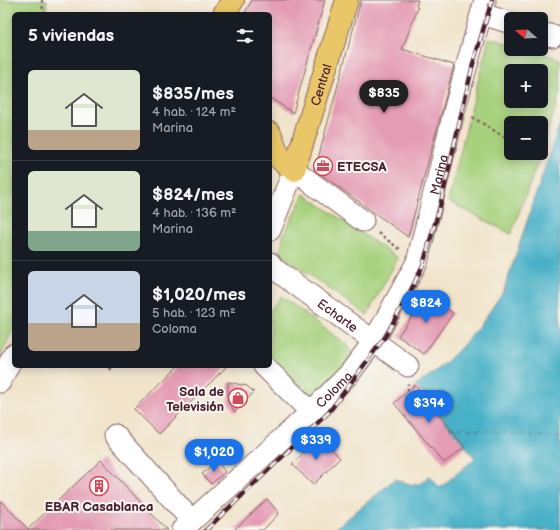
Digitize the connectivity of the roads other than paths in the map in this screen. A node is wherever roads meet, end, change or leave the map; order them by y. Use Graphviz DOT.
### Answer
graph roads {
  1 [pos="233,0"];
  2 [pos="347,0"];
  3 [pos="484,7"];
  4 [pos="225,12"];
  5 [pos="504,20"];
  6 [pos="272,137"];
  7 [pos="287,165"];
  8 [pos="363,221"];
  9 [pos="272,225"];
  10 [pos="272,266"];
  11 [pos="374,341"];
  12 [pos="12,358"];
  13 [pos="408,366"];
  14 [pos="266,368"];
  15 [pos="0,382"];
  16 [pos="312,412"];
  17 [pos="115,435"];
  18 [pos="187,525"];
  1 -- 4 [label="main road"];
  2 -- 7 [label="main road, Central"];
  3 -- 5 [label="street"];
  3 -- 11 [label="street, Marina"];
  6 -- 7 [label="main road"];
  7 -- 8 [label="street"];
  7 -- 9 [label="street"];
  10 -- 11 [label="street, Echarte"];
  11 -- 13 [label="street, Echarte"];
  11 -- 16 [label="street, Coloma"];
  12 -- 15 [label="street"];
  14 -- 16 [label="street"];
  16 -- 18 [label="street, Coloma"];
  17 -- 18 [label="street"];
}
